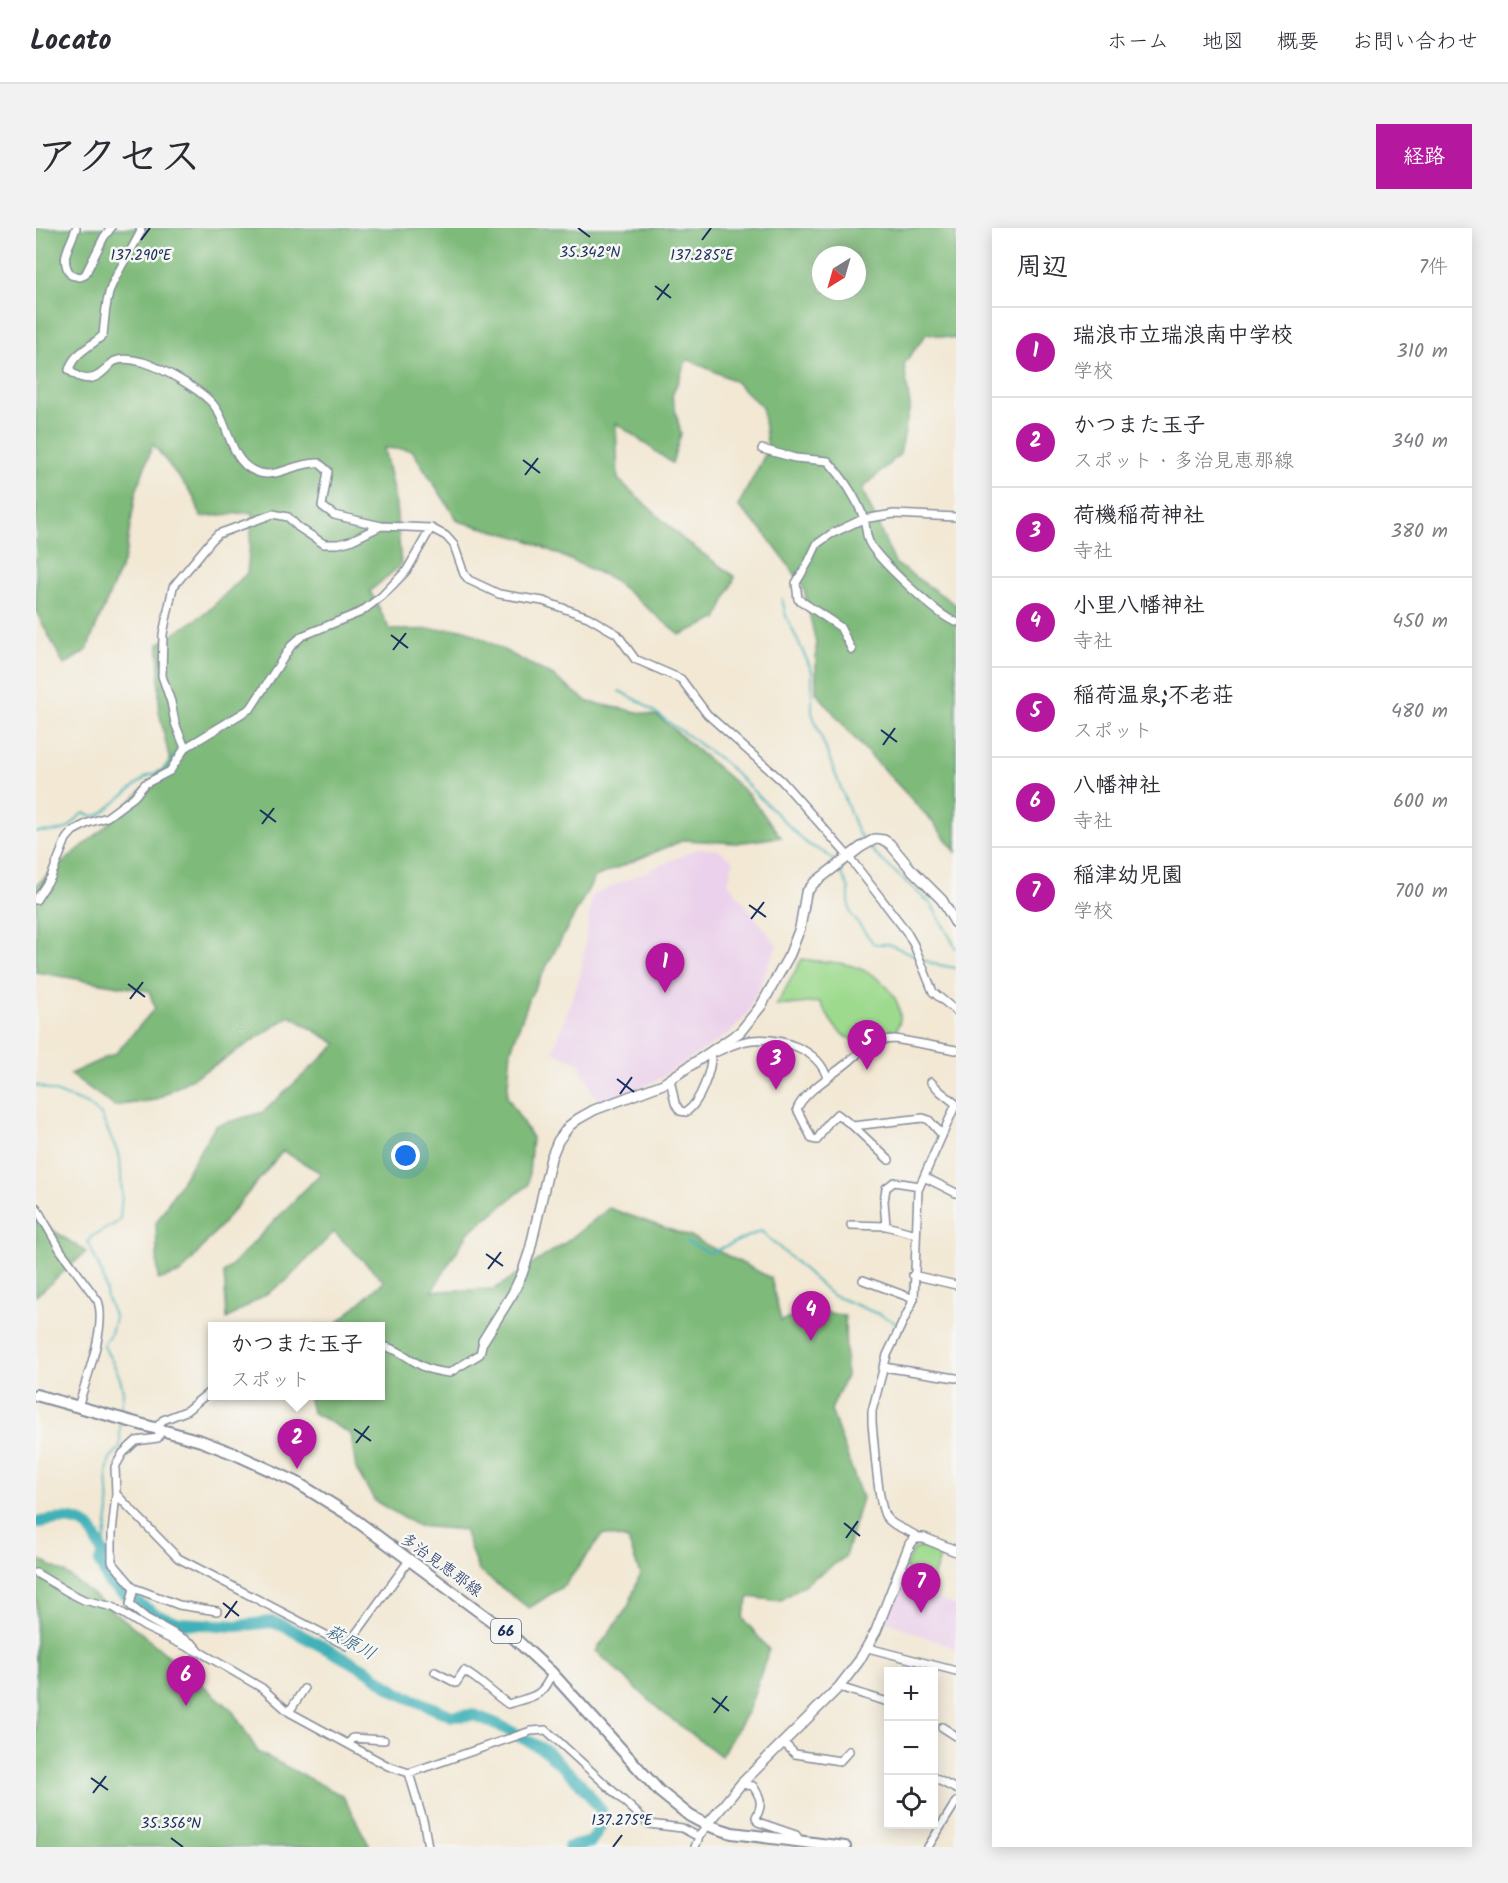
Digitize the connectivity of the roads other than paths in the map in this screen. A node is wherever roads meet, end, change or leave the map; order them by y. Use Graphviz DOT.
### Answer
graph roads {
  1 [pos="76,228"];
  2 [pos="111,228"];
  3 [pos="140,228"];
  4 [pos="762,449"];
  5 [pos="956,517"];
  6 [pos="863,519"];
  7 [pos="381,525"];
  8 [pos="431,528"];
  9 [pos="956,622"];
  10 [pos="852,651"];
  11 [pos="185,748"];
  12 [pos="849,857"];
  13 [pos="36,900"];
  14 [pos="956,924"];
  15 [pos="956,1011"];
  16 [pos="712,1050"];
  17 [pos="956,1050"];
  18 [pos="827,1078"];
  19 [pos="670,1080"];
  20 [pos="931,1082"];
  21 [pos="853,1126"];
  22 [pos="942,1135"];
  23 [pos="889,1160"];
  24 [pos="924,1177"];
  25 [pos="920,1186"];
  26 [pos="956,1193"];
  27 [pos="36,1207"];
  28 [pos="852,1225"];
  29 [pos="886,1226"];
  30 [pos="916,1234"];
  31 [pos="914,1275"];
  32 [pos="863,1280"];
  33 [pos="956,1285"];
  34 [pos="914,1299"];
  35 [pos="483,1341"];
  36 [pos="385,1347"];
  37 [pos="884,1367"];
  38 [pos="956,1378"];
  39 [pos="208,1393"];
  40 [pos="36,1395"];
  41 [pos="78,1407"];
  42 [pos="159,1429"];
  43 [pos="116,1494"];
  44 [pos="918,1537"];
  45 [pos="956,1551"];
  46 [pos="410,1559"];
  47 [pos="36,1573"];
  48 [pos="134,1588"];
  49 [pos="217,1611"];
  50 [pos="868,1648"];
  51 [pos="200,1653"];
  52 [pos="956,1671"];
  53 [pos="435,1672"];
  54 [pos="552,1673"];
  55 [pos="839,1687"];
  56 [pos="304,1689"];
  57 [pos="884,1701"];
  58 [pos="289,1712"];
  59 [pos="942,1727"];
  60 [pos="956,1736"];
  61 [pos="384,1740"];
  62 [pos="783,1742"];
  63 [pos="348,1744"];
  64 [pos="849,1751"];
  65 [pos="409,1773"];
  66 [pos="938,1780"];
  67 [pos="741,1784"];
  68 [pos="956,1789"];
  69 [pos="956,1802"];
  70 [pos="707,1825"];
  71 [pos="699,1837"];
  72 [pos="800,1841"];
  73 [pos="428,1847"];
  74 [pos="695,1847"];
  75 [pos="845,1847"];
  76 [pos="928,1847"];
  1 -- 2 [label="street"];
  3 -- 7 [label="street"];
  4 -- 6 [label="street"];
  5 -- 6 [label="street"];
  6 -- 9 [label="street"];
  6 -- 10 [label="street"];
  7 -- 8 [label="street"];
  7 -- 11 [label="street"];
  8 -- 11 [label="street"];
  8 -- 12 [label="street"];
  11 -- 13 [label="street"];
  12 -- 14 [label="street"];
  12 -- 15 [label="street"];
  12 -- 16 [label="street"];
  16 -- 18 [label="street"];
  16 -- 19 [label="street"];
  16 -- 19 [label="street"];
  17 -- 18 [label="street"];
  18 -- 21 [label="street"];
  19 -- 35 [label="street"];
  20 -- 22 [label="street"];
  21 -- 22 [label="street"];
  21 -- 23 [label="street"];
  22 -- 24 [label="street"];
  24 -- 25 [label="street"];
  24 -- 26 [label="street"];
  25 -- 29 [label="street"];
  25 -- 30 [label="street"];
  27 -- 41 [label="street"];
  28 -- 29 [label="street"];
  29 -- 30 [label="street"];
  30 -- 31 [label="street"];
  31 -- 33 [label="street"];
  31 -- 34 [label="street"];
  32 -- 34 [label="street"];
  34 -- 37 [label="street"];
  35 -- 36 [label="street"];
  37 -- 38 [label="street"];
  37 -- 44 [label="street"];
  39 -- 42 [label="street"];
  40 -- 41 [label="main road, 多治見恵那線 / 66"];
  41 -- 42 [label="main road, 多治見恵那線 / 66"];
  42 -- 43 [label="street"];
  42 -- 46 [label="main road, 多治見恵那線 / 66"];
  43 -- 46 [label="street"];
  43 -- 48 [label="street"];
  44 -- 45 [label="street"];
  44 -- 50 [label="street"];
  46 -- 54 [label="main road, 多治見恵那線 / 66"];
  47 -- 51 [label="street"];
  48 -- 49 [label="street"];
  48 -- 51 [label="street"];
  50 -- 52 [label="street"];
  50 -- 55 [label="street"];
  51 -- 58 [label="street"];
  53 -- 54 [label="street"];
  54 -- 70 [label="main road, 多治見恵那線 / 66"];
  55 -- 57 [label="street"];
  55 -- 62 [label="street"];
  56 -- 58 [label="street"];
  58 -- 63 [label="street"];
  59 -- 60 [label="street"];
  61 -- 63 [label="street"];
  62 -- 64 [label="street"];
  62 -- 67 [label="street"];
  63 -- 65 [label="street"];
  65 -- 71 [label="street"];
  65 -- 73 [label="street"];
  66 -- 68 [label="street"];
  67 -- 70 [label="street"];
  67 -- 72 [label="street"];
  69 -- 76 [label="street"];
  70 -- 71 [label="street"];
  70 -- 72 [label="main road, 多治見恵那線 / 66"];
  71 -- 74 [label="street"];
  72 -- 75 [label="main road, 多治見恵那線 / 66"];
}
